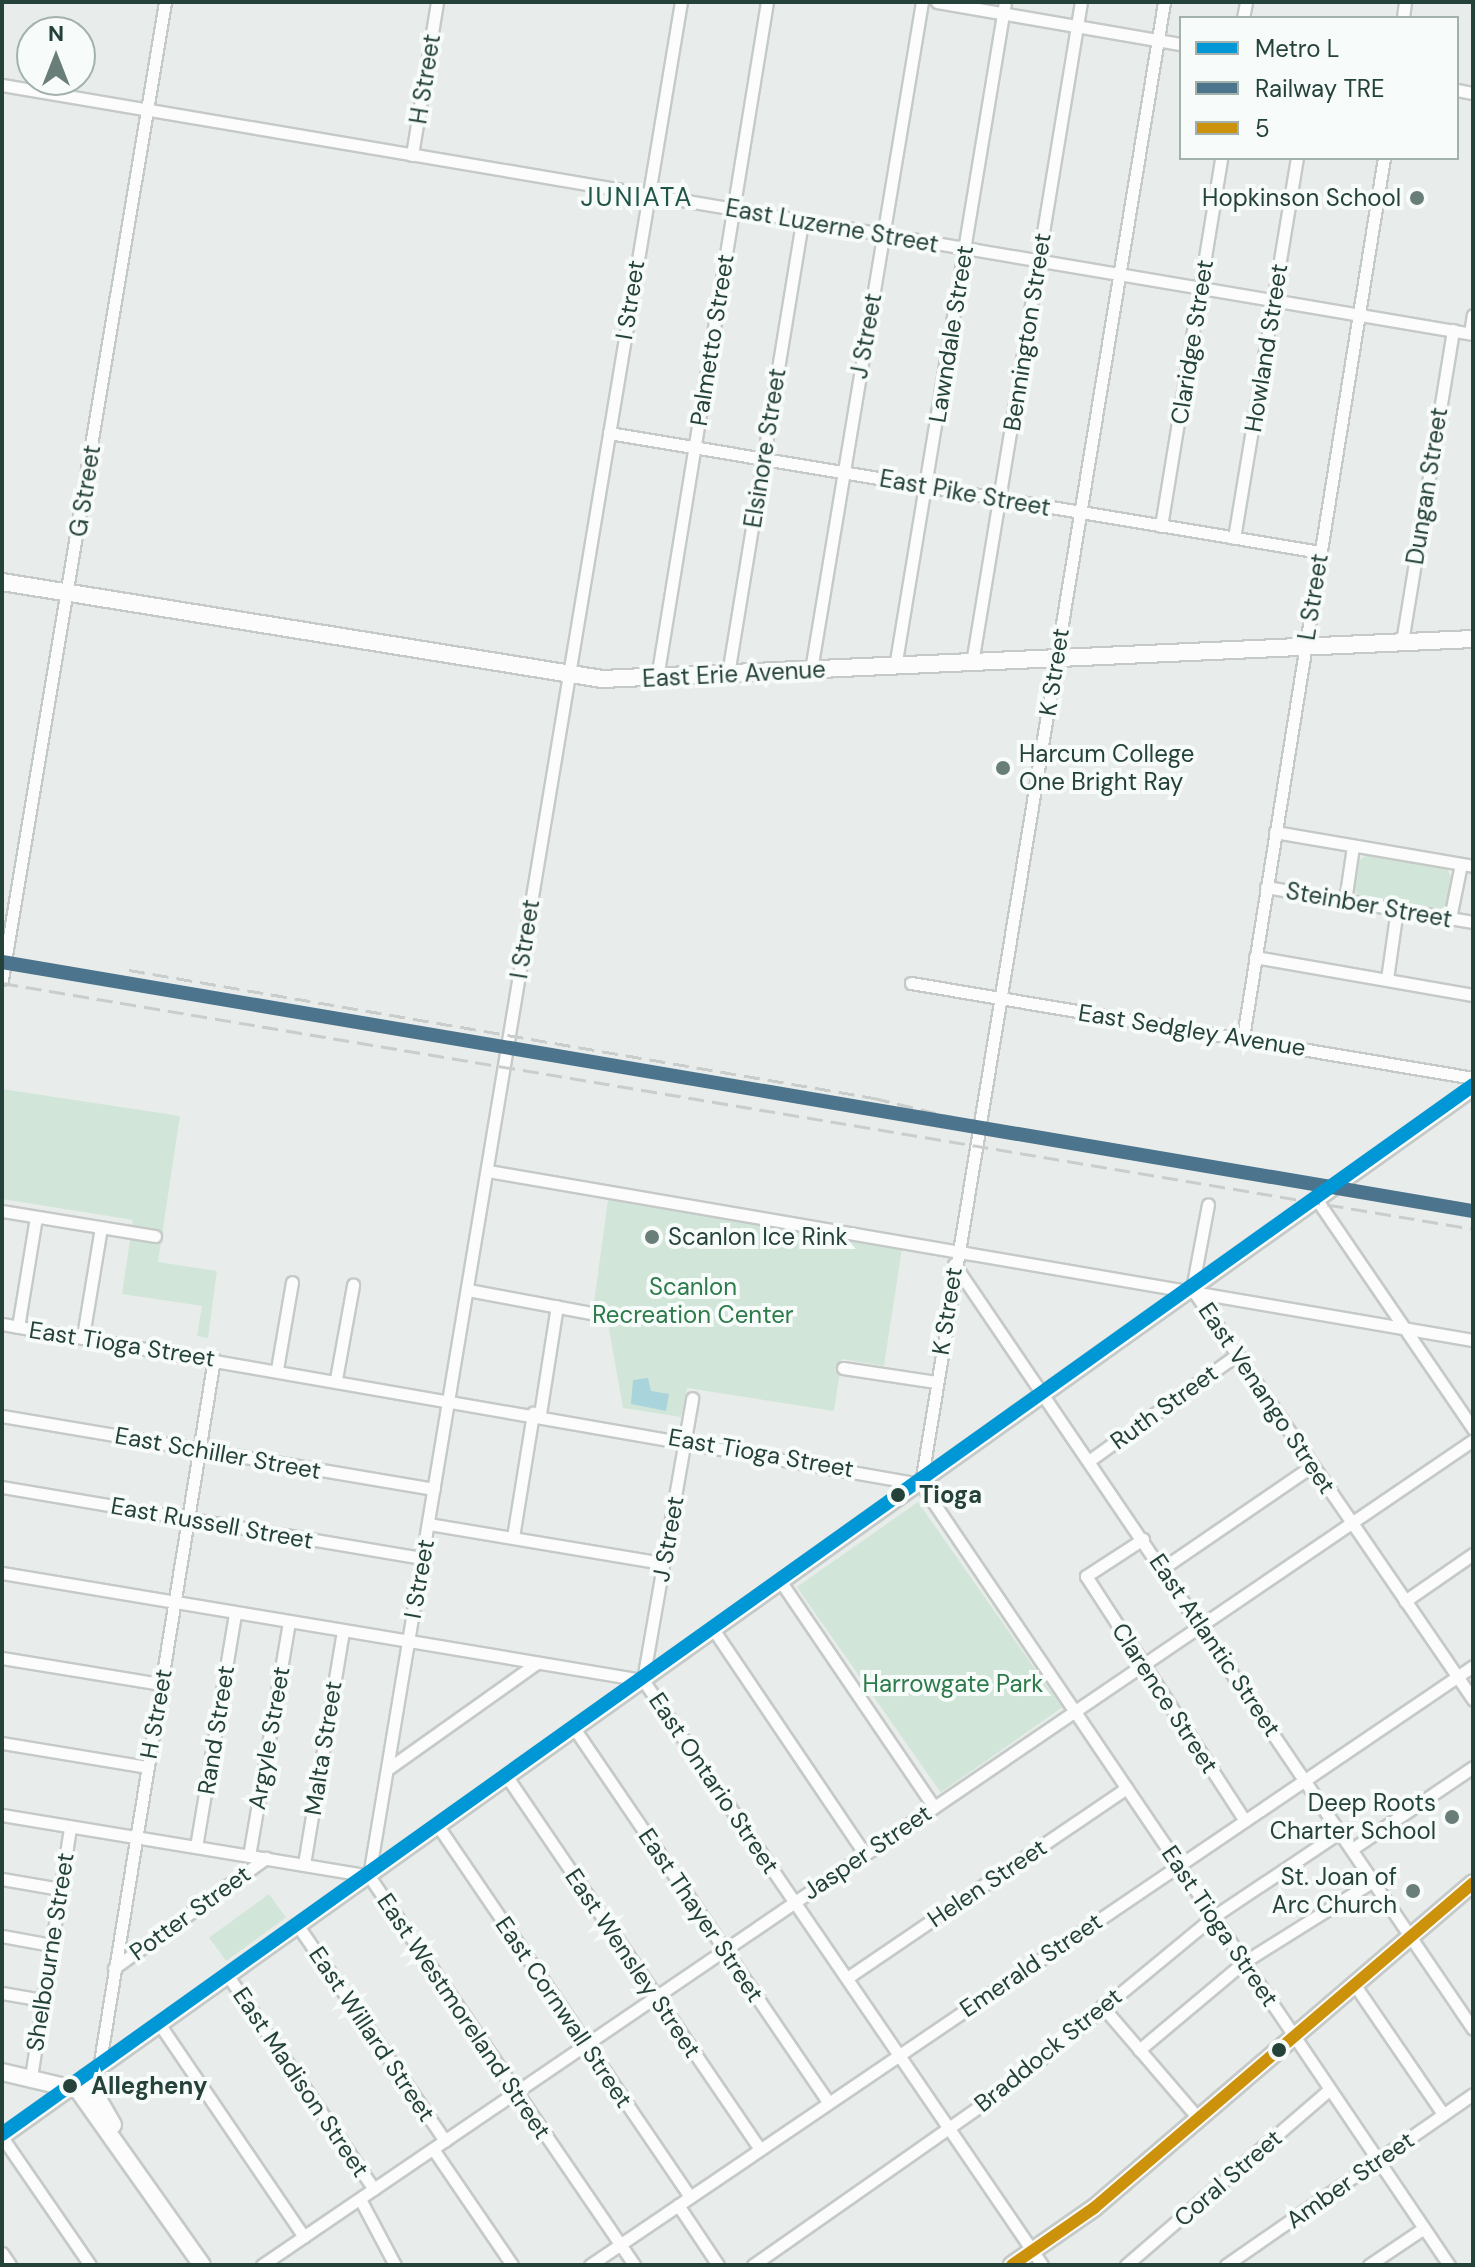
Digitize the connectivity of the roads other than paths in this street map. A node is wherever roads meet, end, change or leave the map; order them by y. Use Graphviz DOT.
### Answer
graph roads {
  1 [pos="165,2"];
  2 [pos="437,2"];
  3 [pos="681,2"];
  4 [pos="767,2"];
  5 [pos="922,2"];
  6 [pos="937,2"];
  7 [pos="1081,2"];
  8 [pos="1164,2"];
  9 [pos="1004,8"];
  10 [pos="1077,27"];
  11 [pos="1158,40"];
  12 [pos="1179,44"];
  13 [pos="2,85"];
  14 [pos="147,110"];
  15 [pos="412,155"];
  16 [pos="1221,160"];
  17 [pos="1297,160"];
  18 [pos="1384,160"];
  19 [pos="647,194"];
  20 [pos="732,209"];
  21 [pos="802,221"];
  22 [pos="883,233"];
  23 [pos="965,248"];
  24 [pos="1039,261"];
  25 [pos="1120,275"];
  26 [pos="1201,288"];
  27 [pos="1274,300"];
  28 [pos="1358,315"];
  29 [pos="1473,315"];
  30 [pos="1453,330"];
  31 [pos="1472,333"];
  32 [pos="609,433"];
  33 [pos="695,447"];
  34 [pos="763,459"];
  35 [pos="843,472"];
  36 [pos="926,486"];
  37 [pos="999,499"];
  38 [pos="1080,512"];
  39 [pos="1161,526"];
  40 [pos="1234,538"];
  41 [pos="1320,552"];
  42 [pos="2,582"];
  43 [pos="67,593"];
  44 [pos="1473,639"];
  45 [pos="1402,642"];
  46 [pos="1305,647"];
  47 [pos="1056,659"];
  48 [pos="972,663"];
  49 [pos="895,667"];
  50 [pos="811,670"];
  51 [pos="728,674"];
  52 [pos="567,677"];
  53 [pos="657,678"];
  54 [pos="1275,832"];
  55 [pos="1353,846"];
  56 [pos="1467,865"];
  57 [pos="1266,887"];
  58 [pos="1345,901"];
  59 [pos="1397,909"];
  60 [pos="1450,918"];
  61 [pos="1473,922"];
  62 [pos="1255,957"];
  63 [pos="2,979"];
  64 [pos="1387,979"];
  65 [pos="911,983"];
  66 [pos="1473,995"];
  67 [pos="998,998"];
  68 [pos="1243,1037"];
  69 [pos="1473,1078"];
  70 [pos="1473,1088"];
  71 [pos="488,1171"];
  72 [pos="1317,1200"];
  73 [pos="1208,1204"];
  74 [pos="2,1211"];
  75 [pos="36,1217"];
  76 [pos="101,1227"];
  77 [pos="155,1236"];
  78 [pos="957,1251"];
  79 [pos="954,1264"];
  80 [pos="292,1282"];
  81 [pos="353,1285"];
  82 [pos="1192,1289"];
  83 [pos="468,1290"];
  84 [pos="557,1306"];
  85 [pos="602,1315"];
  86 [pos="2,1324"];
  87 [pos="18,1327"];
  88 [pos="1403,1327"];
  89 [pos="83,1336"];
  90 [pos="1473,1340"];
  91 [pos="1238,1354"];
  92 [pos="214,1359"];
  93 [pos="843,1368"];
  94 [pos="277,1369"];
  95 [pos="336,1379"];
  96 [pos="936,1382"];
  97 [pos="1044,1393"];
  98 [pos="692,1398"];
  99 [pos="450,1400"];
  100 [pos="536,1414"];
  101 [pos="2,1416"];
  102 [pos="1473,1429"];
  103 [pos="686,1440"];
  104 [pos="1473,1440"];
  105 [pos="199,1449"];
  106 [pos="1090,1460"];
  107 [pos="1312,1466"];
  108 [pos="921,1484"];
  109 [pos="2,1487"];
  110 [pos="434,1489"];
  111 [pos="187,1519"];
  112 [pos="429,1524"];
  113 [pos="1352,1524"];
  114 [pos="513,1537"];
  115 [pos="1143,1539"];
  116 [pos="1473,1554"];
  117 [pos="423,1558"];
  118 [pos="663,1563"];
  119 [pos="1163,1568"];
  120 [pos="2,1573"];
  121 [pos="781,1582"];
  122 [pos="1405,1601"];
  123 [pos="175,1603"];
  124 [pos="235,1613"];
  125 [pos="289,1621"];
  126 [pos="1202,1627"];
  127 [pos="713,1629"];
  128 [pos="343,1631"];
  129 [pos="408,1641"];
  130 [pos="2,1658"];
  131 [pos="537,1663"];
  132 [pos="1144,1666"];
  133 [pos="1473,1666"];
  134 [pos="1457,1677"];
  135 [pos="643,1680"];
  136 [pos="160,1684"];
  137 [pos="1473,1700"];
  138 [pos="1076,1712"];
  139 [pos="574,1728"];
  140 [pos="2,1743"];
  141 [pos="147,1767"];
  142 [pos="1473,1767"];
  143 [pos="389,1768"];
  144 [pos="507,1777"];
  145 [pos="1304,1778"];
  146 [pos="1127,1788"];
  147 [pos="934,1807"];
  148 [pos="2,1815"];
  149 [pos="1244,1819"];
  150 [pos="438,1826"];
  151 [pos="70,1827"];
  152 [pos="1340,1832"];
  153 [pos="135,1837"];
  154 [pos="196,1847"];
  155 [pos="1352,1849"];
  156 [pos="865,1854"];
  157 [pos="249,1856"];
  158 [pos="266,1858"];
  159 [pos="304,1864"];
  160 [pos="1178,1864"];
  161 [pos="369,1876"];
  162 [pos="2,1879"];
  163 [pos="1373,1881"];
  164 [pos="1473,1883"];
  165 [pos="60,1889"];
  166 [pos="795,1901"];
  167 [pos="1213,1917"];
  168 [pos="298,1926"];
  169 [pos="2,1936"];
  170 [pos="1410,1936"];
  171 [pos="51,1945"];
  172 [pos="724,1950"];
  173 [pos="1244,1962"];
  174 [pos="114,1968"];
  175 [pos="228,1976"];
  176 [pos="847,1978"];
  177 [pos="1354,1984"];
  178 [pos="2,1993"];
  179 [pos="656,1998"];
  180 [pos="43,2000"];
  181 [pos="1102,2006"];
  182 [pos="160,2025"];
  183 [pos="1473,2029"];
  184 [pos="1294,2037"];
  185 [pos="586,2044"];
  186 [pos="1139,2050"];
  187 [pos="900,2055"];
  188 [pos="2,2072"];
  189 [pos="31,2077"];
  190 [pos="80,2082"];
  191 [pos="1330,2089"];
  192 [pos="516,2093"];
  193 [pos="1473,2094"];
  194 [pos="828,2102"];
  195 [pos="1443,2114"];
  196 [pos="1198,2118"];
  197 [pos="949,2127"];
  198 [pos="2,2137"];
  199 [pos="445,2141"];
  200 [pos="433,2149"];
  201 [pos="760,2149"];
  202 [pos="1379,2161"];
  203 [pos="374,2189"];
  204 [pos="690,2197"];
  205 [pos="360,2199"];
  206 [pos="678,2205"];
  207 [pos="1424,2228"];
  208 [pos="304,2237"];
  209 [pos="620,2244"];
  210 [pos="2,2253"];
  211 [pos="1038,2258"];
  212 [pos="10,2265"];
  213 [pos="90,2265"];
  214 [pos="202,2265"];
  215 [pos="262,2265"];
  216 [pos="395,2265"];
  217 [pos="512,2265"];
  218 [pos="590,2265"];
  219 [pos="634,2265"];
  220 [pos="718,2265"];
  221 [pos="753,2265"];
  222 [pos="1012,2265"];
  223 [pos="1126,2265"];
  224 [pos="1226,2265"];
  225 [pos="1369,2265"];
  226 [pos="1449,2265"];
  1 -- 14 [label="street, G Street"];
  2 -- 15 [label="street, H Street"];
  3 -- 19 [label="street, I Street"];
  4 -- 20 [label="street, Palmetto Street"];
  5 -- 22 [label="street, J Street"];
  6 -- 9 [label="street"];
  7 -- 10 [label="street, Bennington Street"];
  8 -- 11 [label="street, K Street"];
  9 -- 10 [label="street"];
  9 -- 23 [label="street, Lawndale Street"];
  10 -- 11 [label="street"];
  10 -- 24 [label="street, Bennington Street"];
  11 -- 12 [label="street"];
  11 -- 25 [label="street, K Street"];
  13 -- 14 [label="street, East Luzerne Street"];
  14 -- 15 [label="street, East Luzerne Street"];
  14 -- 43 [label="street, G Street"];
  15 -- 19 [label="street, East Luzerne Street"];
  16 -- 26 [label="street, Claridge Street"];
  17 -- 27 [label="street, Howland Street"];
  18 -- 28 [label="street, L Street"];
  19 -- 20 [label="street, East Luzerne Street"];
  19 -- 32 [label="street, I Street"];
  20 -- 21 [label="street, East Luzerne Street"];
  20 -- 33 [label="street, Palmetto Street"];
  21 -- 22 [label="street, East Luzerne Street"];
  21 -- 34 [label="street, Elsinore Street"];
  22 -- 23 [label="street, East Luzerne Street"];
  22 -- 35 [label="street, J Street"];
  23 -- 24 [label="street, East Luzerne Street"];
  23 -- 36 [label="street, Lawndale Street"];
  24 -- 25 [label="street, East Luzerne Street"];
  24 -- 37 [label="street, Bennington Street"];
  25 -- 26 [label="street, East Luzerne Street"];
  25 -- 38 [label="street, K Street"];
  26 -- 27 [label="street, East Luzerne Street"];
  26 -- 39 [label="street, Claridge Street"];
  27 -- 28 [label="street, East Luzerne Street"];
  27 -- 40 [label="street, Howland Street"];
  28 -- 30 [label="street, East Luzerne Street"];
  28 -- 41 [label="street, L Street"];
  29 -- 31 [label="street"];
  30 -- 31 [label="street, East Luzerne Street"];
  30 -- 45 [label="street, Dungan Street"];
  32 -- 33 [label="street, East Pike Street"];
  32 -- 52 [label="street, I Street"];
  33 -- 34 [label="street, East Pike Street"];
  33 -- 53 [label="street, Palmetto Street"];
  34 -- 35 [label="street, East Pike Street"];
  34 -- 51 [label="street, Elsinore Street"];
  35 -- 36 [label="street, East Pike Street"];
  35 -- 50 [label="street, J Street"];
  36 -- 37 [label="street, East Pike Street"];
  36 -- 49 [label="street, Lawndale Street"];
  37 -- 38 [label="street, East Pike Street"];
  37 -- 48 [label="street, Bennington Street"];
  38 -- 39 [label="street, East Pike Street"];
  38 -- 47 [label="street, K Street"];
  39 -- 40 [label="street, East Pike Street"];
  40 -- 41 [label="street, East Pike Street"];
  41 -- 46 [label="street, L Street"];
  42 -- 43 [label="main road, East Erie Avenue"];
  43 -- 52 [label="main road, East Erie Avenue"];
  43 -- 63 [label="street, G Street"];
  44 -- 45 [label="main road, East Erie Avenue"];
  45 -- 46 [label="main road, East Erie Avenue"];
  46 -- 47 [label="main road, East Erie Avenue"];
  46 -- 54 [label="street, L Street"];
  47 -- 48 [label="main road, East Erie Avenue"];
  47 -- 67 [label="street, K Street"];
  48 -- 49 [label="main road, East Erie Avenue"];
  49 -- 50 [label="main road, East Erie Avenue"];
  50 -- 51 [label="main road, East Erie Avenue"];
  51 -- 53 [label="main road, East Erie Avenue"];
  52 -- 53 [label="main road, East Erie Avenue"];
  52 -- 71 [label="street, I Street"];
  54 -- 55 [label="street"];
  54 -- 57 [label="street, L Street"];
  55 -- 56 [label="street"];
  55 -- 58 [label="street"];
  56 -- 60 [label="street"];
  57 -- 58 [label="street, Steinber Street"];
  57 -- 62 [label="street, L Street"];
  58 -- 59 [label="street, Steinber Street"];
  59 -- 60 [label="street, Steinber Street"];
  59 -- 64 [label="street"];
  60 -- 61 [label="street, Steinber Street"];
  62 -- 64 [label="street"];
  62 -- 68 [label="street, L Street"];
  64 -- 66 [label="street"];
  65 -- 67 [label="street, East Sedgley Avenue"];
  67 -- 68 [label="street, East Sedgley Avenue"];
  67 -- 78 [label="street, K Street"];
  68 -- 69 [label="street, East Sedgley Avenue"];
  70 -- 72 [label="street"];
  71 -- 78 [label="street, East Venango Street"];
  71 -- 83 [label="street, I Street"];
  72 -- 82 [label="street"];
  72 -- 88 [label="street"];
  73 -- 82 [label="street"];
  74 -- 75 [label="street"];
  75 -- 76 [label="street"];
  75 -- 87 [label="street"];
  76 -- 77 [label="street"];
  76 -- 89 [label="street"];
  78 -- 79 [label="street, K Street"];
  78 -- 82 [label="street, East Venango Street"];
  79 -- 96 [label="street, K Street"];
  79 -- 97 [label="street, East Atlantic Street"];
  80 -- 94 [label="street"];
  81 -- 95 [label="street"];
  82 -- 88 [label="street"];
  82 -- 91 [label="street, East Venango Street"];
  82 -- 97 [label="street"];
  83 -- 84 [label="street"];
  83 -- 99 [label="street, I Street"];
  84 -- 85 [label="street"];
  84 -- 100 [label="street"];
  86 -- 87 [label="street, East Tioga Street"];
  87 -- 89 [label="street, East Tioga Street"];
  88 -- 90 [label="street"];
  88 -- 102 [label="street"];
  89 -- 92 [label="street, East Tioga Street"];
  91 -- 106 [label="street, Ruth Street"];
  91 -- 107 [label="street, East Venango Street"];
  92 -- 94 [label="street, East Tioga Street"];
  92 -- 105 [label="street, H Street"];
  93 -- 96 [label="street"];
  94 -- 95 [label="street, East Tioga Street"];
  95 -- 99 [label="street, East Tioga Street"];
  96 -- 108 [label="street, K Street"];
  97 -- 106 [label="street, East Atlantic Street"];
  97 -- 108 [label="street"];
  98 -- 103 [label="street, J Street"];
  99 -- 100 [label="street, East Tioga Street"];
  99 -- 110 [label="street, I Street"];
  100 -- 103 [label="street, East Tioga Street"];
  100 -- 114 [label="street"];
  101 -- 105 [label="street, East Schiller Street"];
  103 -- 108 [label="street, East Tioga Street"];
  103 -- 118 [label="street, J Street"];
  104 -- 113 [label="street, Jasper Street"];
  105 -- 110 [label="street, East Schiller Street"];
  105 -- 111 [label="street, H Street"];
  106 -- 115 [label="street, East Atlantic Street"];
  107 -- 113 [label="street, East Venango Street"];
  107 -- 119 [label="street"];
  108 -- 121 [label="street"];
  108 -- 138 [label="street, East Tioga Street"];
  109 -- 111 [label="street, East Russell Street"];
  110 -- 112 [label="street, I Street"];
  111 -- 117 [label="street, East Russell Street"];
  111 -- 123 [label="street, H Street"];
  112 -- 114 [label="street"];
  112 -- 117 [label="street, I Street"];
  113 -- 122 [label="street, East Venango Street"];
  113 -- 126 [label="street, Jasper Street"];
  114 -- 118 [label="street"];
  115 -- 119 [label="street, East Atlantic Street"];
  115 -- 132 [label="street, Clarence Street"];
  116 -- 122 [label="street"];
  117 -- 129 [label="street, I Street"];
  118 -- 135 [label="street, J Street"];
  119 -- 126 [label="street, East Atlantic Street"];
  120 -- 123 [label="street, East Ontario Street"];
  121 -- 127 [label="street"];
  121 -- 147 [label="street"];
  122 -- 134 [label="street, East Venango Street"];
  123 -- 124 [label="street, East Ontario Street"];
  123 -- 136 [label="street, H Street"];
  124 -- 125 [label="street, East Ontario Street"];
  124 -- 154 [label="street, Rand Street"];
  125 -- 128 [label="street, East Ontario Street"];
  125 -- 157 [label="street, Argyle Street"];
  126 -- 132 [label="street, Jasper Street"];
  126 -- 145 [label="street, East Atlantic Street"];
  127 -- 135 [label="street"];
  127 -- 156 [label="street"];
  128 -- 129 [label="street, East Ontario Street"];
  128 -- 159 [label="street, Malta Street"];
  129 -- 131 [label="street, East Ontario Street"];
  129 -- 143 [label="street, I Street"];
  130 -- 136 [label="street"];
  131 -- 135 [label="street, East Ontario Street"];
  131 -- 143 [label="street"];
  132 -- 138 [label="street, Jasper Street"];
  132 -- 149 [label="street, Clarence Street"];
  133 -- 134 [label="street, Emerald Street"];
  134 -- 137 [label="street, East Venango Street"];
  134 -- 145 [label="street, Emerald Street"];
  135 -- 139 [label="street"];
  135 -- 166 [label="street, East Ontario Street"];
  136 -- 141 [label="street, H Street"];
  138 -- 146 [label="street, East Tioga Street"];
  138 -- 147 [label="street, Jasper Street"];
  139 -- 144 [label="street"];
  139 -- 172 [label="street, East Thayer Street"];
  140 -- 141 [label="street"];
  141 -- 153 [label="street, H Street"];
  142 -- 155 [label="street"];
  143 -- 161 [label="street, I Street"];
  144 -- 150 [label="street"];
  144 -- 179 [label="street, East Wensley Street"];
  145 -- 149 [label="street, Emerald Street"];
  145 -- 152 [label="street, East Atlantic Street"];
  146 -- 160 [label="street, East Tioga Street"];
  146 -- 176 [label="street, Helen Street"];
  147 -- 156 [label="street, Jasper Street"];
  148 -- 151 [label="street, East Westmoreland Street"];
  149 -- 160 [label="street, Emerald Street"];
  150 -- 161 [label="street"];
  150 -- 185 [label="street, East Cornwall Street"];
  151 -- 153 [label="street, East Westmoreland Street"];
  151 -- 165 [label="street, Shelbourne Street"];
  152 -- 155 [label="street, East Atlantic Street"];
  152 -- 167 [label="street, Braddock Street"];
  153 -- 154 [label="street, East Westmoreland Street"];
  153 -- 174 [label="street, H Street"];
  154 -- 157 [label="street, East Westmoreland Street"];
  155 -- 163 [label="street, East Atlantic Street"];
  156 -- 166 [label="street, Jasper Street"];
  157 -- 158 [label="street, East Westmoreland Street"];
  158 -- 159 [label="street, East Westmoreland Street"];
  158 -- 174 [label="street, Potter Street"];
  159 -- 161 [label="street, East Westmoreland Street"];
  160 -- 167 [label="street, East Tioga Street"];
  160 -- 187 [label="street, Emerald Street"];
  161 -- 168 [label="street"];
  161 -- 192 [label="street, East Westmoreland Street"];
  162 -- 165 [label="street"];
  163 -- 170 [label="street, East Atlantic Street"];
  163 -- 173 [label="street"];
  164 -- 170 [label="main road"];
  165 -- 171 [label="street, Shelbourne Street"];
  166 -- 172 [label="street, Jasper Street"];
  166 -- 176 [label="street, East Ontario Street"];
  167 -- 173 [label="street, East Tioga Street"];
  167 -- 181 [label="street, Braddock Street"];
  168 -- 175 [label="street"];
  168 -- 199 [label="street, East Willard Street"];
  169 -- 171 [label="street"];
  170 -- 177 [label="main road"];
  170 -- 183 [label="street, East Atlantic Street"];
  171 -- 180 [label="street, Shelbourne Street"];
  172 -- 179 [label="street, Jasper Street"];
  172 -- 194 [label="street, East Thayer Street"];
  173 -- 184 [label="street, East Tioga Street"];
  173 -- 186 [label="street"];
  174 -- 190 [label="street, H Street"];
  175 -- 182 [label="street"];
  175 -- 203 [label="street, East Madison Street"];
  176 -- 187 [label="street, East Ontario Street"];
  177 -- 184 [label="main road"];
  177 -- 195 [label="street"];
  178 -- 180 [label="street"];
  179 -- 185 [label="street, Jasper Street"];
  179 -- 201 [label="street, East Wensley Street"];
  180 -- 189 [label="street, Shelbourne Street"];
  181 -- 186 [label="street"];
  181 -- 197 [label="street, Braddock Street"];
  182 -- 190 [label="street"];
  182 -- 208 [label="street"];
  184 -- 191 [label="street, East Tioga Street"];
  184 -- 196 [label="main road"];
  185 -- 192 [label="street, Jasper Street"];
  185 -- 204 [label="street, East Cornwall Street"];
  186 -- 196 [label="street"];
  187 -- 194 [label="street, Emerald Street"];
  187 -- 197 [label="street, East Ontario Street"];
  188 -- 189 [label="main road"];
  188 -- 190 [label="main road"];
  189 -- 190 [label="main road"];
  190 -- 198 [label="street"];
  190 -- 214 [label="main road"];
  191 -- 202 [label="street, East Tioga Street"];
  191 -- 223 [label="street, Coral Street"];
  192 -- 199 [label="street, Jasper Street"];
  192 -- 209 [label="street, East Westmoreland Street"];
  193 -- 195 [label="street, Amber Street"];
  194 -- 201 [label="street, Emerald Street"];
  195 -- 202 [label="street, Amber Street"];
  196 -- 211 [label="main road"];
  197 -- 211 [label="street, East Ontario Street"];
  197 -- 221 [label="street, Braddock Street"];
  198 -- 213 [label="street"];
  199 -- 200 [label="street, Jasper Street"];
  200 -- 203 [label="street, Jasper Street"];
  200 -- 217 [label="street, East Willard Street"];
  201 -- 204 [label="street, Emerald Street"];
  202 -- 207 [label="street, East Tioga Street"];
  202 -- 224 [label="street, Amber Street"];
  203 -- 205 [label="street, Jasper Street"];
  204 -- 206 [label="street, Emerald Street"];
  205 -- 208 [label="street, Jasper Street"];
  205 -- 216 [label="street, East Madison Street"];
  206 -- 209 [label="street, Emerald Street"];
  206 -- 220 [label="street"];
  207 -- 225 [label="street"];
  207 -- 226 [label="street, East Tioga Street"];
  208 -- 215 [label="street, Jasper Street"];
  209 -- 218 [label="street, Emerald Street"];
  209 -- 219 [label="street, East Westmoreland Street"];
  210 -- 212 [label="street"];
  211 -- 222 [label="main road"];
}
